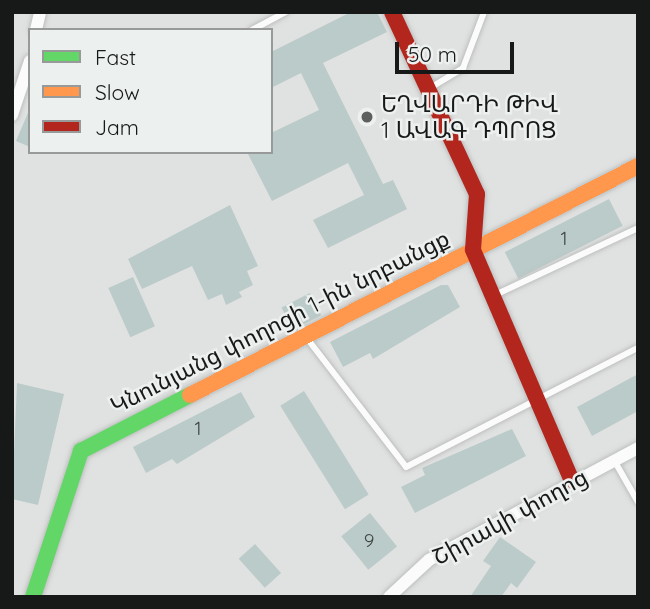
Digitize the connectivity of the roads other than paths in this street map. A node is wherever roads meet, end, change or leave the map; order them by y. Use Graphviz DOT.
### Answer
graph roads {
  1 [pos="286,12"];
  2 [pos="392,12"];
  3 [pos="484,12"];
  4 [pos="256,28"];
  5 [pos="28,67"];
  6 [pos="430,88"];
  7 [pos="12,115"];
  8 [pos="638,166"];
  9 [pos="638,228"];
  10 [pos="473,250"];
  11 [pos="493,296"];
  12 [pos="306,337"];
  13 [pos="638,348"];
  14 [pos="537,400"];
  15 [pos="638,448"];
  16 [pos="614,460"];
  17 [pos="572,481"];
  18 [pos="638,502"];
  19 [pos="33,597"];
  20 [pos="389,597"];
  1 -- 4 [label="lane"];
  2 -- 6 [label="street"];
  3 -- 6 [label="lane"];
  5 -- 7 [label="street"];
  6 -- 10 [label="street"];
  8 -- 10 [label="street, Կնունյանց փողոցի 1-ին նրբանցք"];
  9 -- 11 [label="lane"];
  10 -- 11 [label="street"];
  10 -- 12 [label="street, Կնունյանց փողոցի 1-ին նրբանցք"];
  11 -- 14 [label="street"];
  12 -- 14 [label="lane"];
  12 -- 19 [label="street, Կնունյանց փողոցի 1-ին նրբանցք"];
  13 -- 14 [label="lane"];
  14 -- 17 [label="street"];
  15 -- 16 [label="street, Շիրակի փողոց"];
  16 -- 17 [label="street, Շիրակի փողոց"];
  16 -- 18 [label="lane"];
  17 -- 20 [label="street, Շիրակի փողոց"];
}
